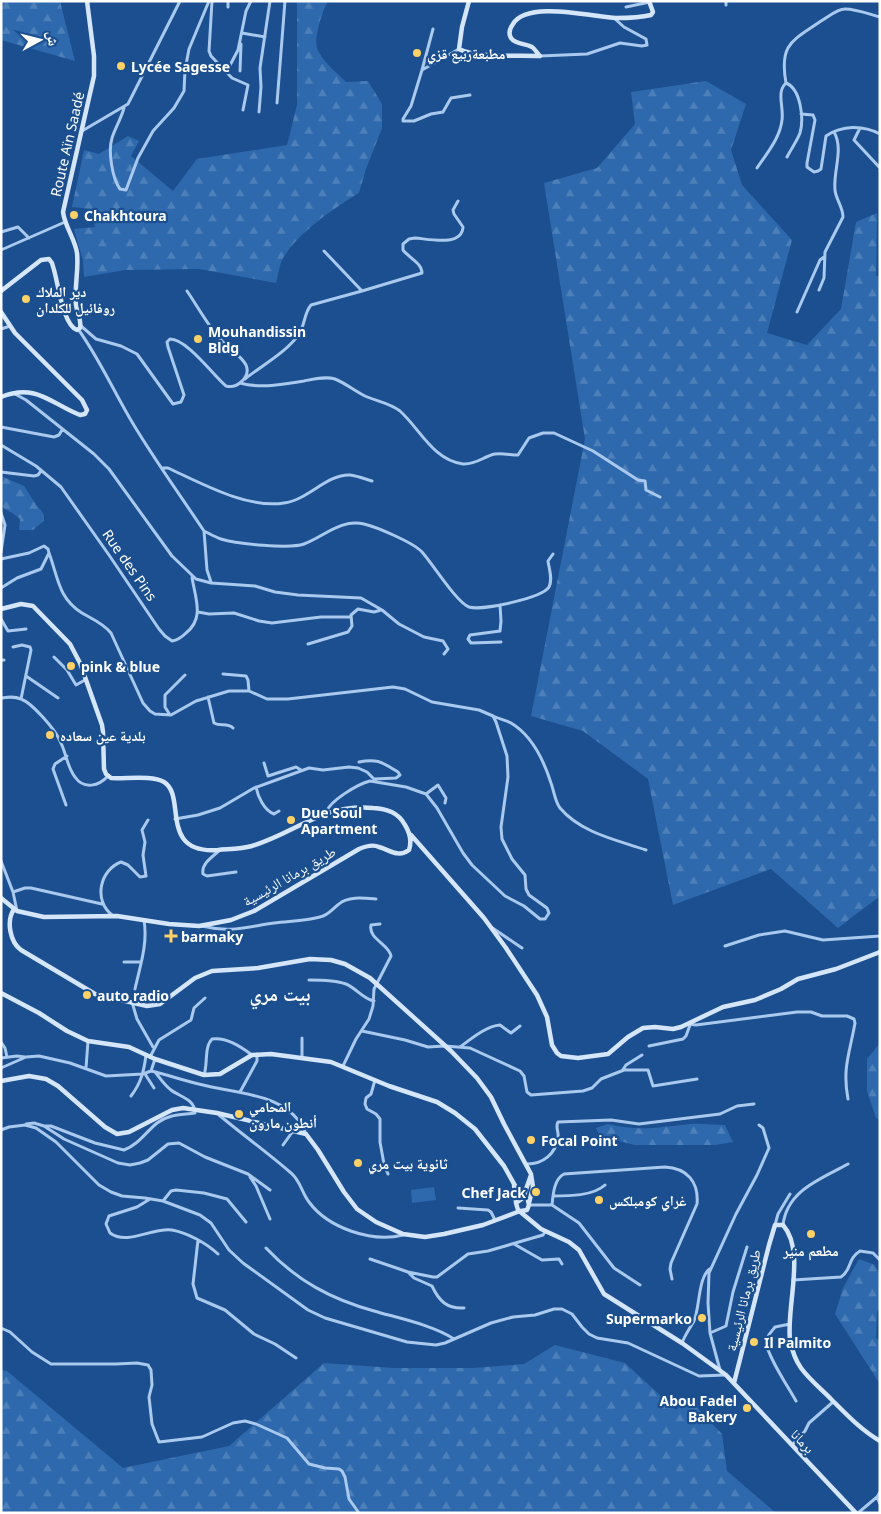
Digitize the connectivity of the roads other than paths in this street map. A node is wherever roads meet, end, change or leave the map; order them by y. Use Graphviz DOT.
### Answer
graph roads {
  1 [pos="87,1"];
  2 [pos="180,1"];
  3 [pos="210,1"];
  4 [pos="228,1"];
  5 [pos="251,1"];
  6 [pos="270,1"];
  7 [pos="285,1"];
  8 [pos="469,1"];
  9 [pos="649,2"];
  10 [pos="228,7"];
  11 [pos="626,7"];
  12 [pos="880,17"];
  13 [pos="613,18"];
  14 [pos="433,29"];
  15 [pos="242,32"];
  16 [pos="265,37"];
  17 [pos="241,39"];
  18 [pos="459,49"];
  19 [pos="540,56"];
  20 [pos="422,70"];
  21 [pos="227,71"];
  22 [pos="240,71"];
  23 [pos="786,82"];
  24 [pos="470,95"];
  25 [pos="277,103"];
  26 [pos="124,108"];
  27 [pos="243,110"];
  28 [pos="259,112"];
  29 [pos="801,114"];
  30 [pos="861,128"];
  31 [pos="82,131"];
  32 [pos="834,132"];
  33 [pos="880,134"];
  34 [pos="787,157"];
  35 [pos="757,168"];
  36 [pos="880,168"];
  37 [pos="458,201"];
  38 [pos="65,222"];
  39 [pos="1,232"];
  40 [pos="29,238"];
  41 [pos="1,250"];
  42 [pos="324,251"];
  43 [pos="824,256"];
  44 [pos="819,290"];
  45 [pos="1,291"];
  46 [pos="187,291"];
  47 [pos="362,291"];
  48 [pos="1,312"];
  49 [pos="797,312"];
  50 [pos="10,326"];
  51 [pos="80,328"];
  52 [pos="1,329"];
  53 [pos="244,380"];
  54 [pos="240,382"];
  55 [pos="9,394"];
  56 [pos="1,397"];
  57 [pos="1,428"];
  58 [pos="62,430"];
  59 [pos="1,444"];
  60 [pos="162,468"];
  61 [pos="42,471"];
  62 [pos="1,472"];
  63 [pos="372,481"];
  64 [pos="660,497"];
  65 [pos="1,512"];
  66 [pos="204,530"];
  67 [pos="2,538"];
  68 [pos="1,552"];
  69 [pos="49,553"];
  70 [pos="553,554"];
  71 [pos="1,559"];
  72 [pos="209,575"];
  73 [pos="192,576"];
  74 [pos="205,582"];
  75 [pos="211,583"];
  76 [pos="1,588"];
  77 [pos="500,605"];
  78 [pos="1,609"];
  79 [pos="382,610"];
  80 [pos="198,612"];
  81 [pos="351,617"];
  82 [pos="1,619"];
  83 [pos="26,629"];
  84 [pos="501,642"];
  85 [pos="308,644"];
  86 [pos="13,647"];
  87 [pos="444,654"];
  88 [pos="54,657"];
  89 [pos="223,674"];
  90 [pos="185,675"];
  91 [pos="26,676"];
  92 [pos="84,680"];
  93 [pos="249,691"];
  94 [pos="208,697"];
  95 [pos="1,698"];
  96 [pos="21,698"];
  97 [pos="58,698"];
  98 [pos="171,715"];
  99 [pos="493,716"];
  100 [pos="233,728"];
  101 [pos="67,756"];
  102 [pos="359,762"];
  103 [pos="264,763"];
  104 [pos="300,770"];
  105 [pos="108,776"];
  106 [pos="376,780"];
  107 [pos="256,787"];
  108 [pos="426,794"];
  109 [pos="445,804"];
  110 [pos="66,805"];
  111 [pos="279,811"];
  112 [pos="326,813"];
  113 [pos="175,819"];
  114 [pos="148,820"];
  115 [pos="410,834"];
  116 [pos="220,850"];
  117 [pos="646,850"];
  118 [pos="1,861"];
  119 [pos="236,872"];
  120 [pos="13,892"];
  121 [pos="1,898"];
  122 [pos="376,899"];
  123 [pos="102,904"];
  124 [pos="16,909"];
  125 [pos="112,915"];
  126 [pos="144,920"];
  127 [pos="380,924"];
  128 [pos="199,926"];
  129 [pos="490,927"];
  130 [pos="880,936"];
  131 [pos="724,946"];
  132 [pos="522,948"];
  133 [pos="880,952"];
  134 [pos="124,962"];
  135 [pos="141,962"];
  136 [pos="308,980"];
  137 [pos="376,984"];
  138 [pos="135,989"];
  139 [pos="1,993"];
  140 [pos="204,998"];
  141 [pos="374,1001"];
  142 [pos="132,1002"];
  143 [pos="688,1024"];
  144 [pos="520,1026"];
  145 [pos="362,1031"];
  146 [pos="302,1038"];
  147 [pos="88,1041"];
  148 [pos="1,1042"];
  149 [pos="445,1046"];
  150 [pos="649,1046"];
  151 [pos="460,1047"];
  152 [pos="154,1048"];
  153 [pos="255,1054"];
  154 [pos="642,1055"];
  155 [pos="7,1057"];
  156 [pos="26,1057"];
  157 [pos="150,1057"];
  158 [pos="1,1058"];
  159 [pos="302,1059"];
  160 [pos="343,1066"];
  161 [pos="1,1068"];
  162 [pos="86,1068"];
  163 [pos="622,1071"];
  164 [pos="153,1072"];
  165 [pos="144,1074"];
  166 [pos="204,1075"];
  167 [pos="697,1079"];
  168 [pos="375,1080"];
  169 [pos="1,1081"];
  170 [pos="154,1088"];
  171 [pos="240,1092"];
  172 [pos="131,1096"];
  173 [pos="848,1099"];
  174 [pos="754,1104"];
  175 [pos="195,1109"];
  176 [pos="217,1113"];
  177 [pos="25,1125"];
  178 [pos="760,1125"];
  179 [pos="44,1126"];
  180 [pos="1,1130"];
  181 [pos="294,1130"];
  182 [pos="54,1132"];
  183 [pos="306,1134"];
  184 [pos="50,1137"];
  185 [pos="283,1145"];
  186 [pos="527,1164"];
  187 [pos="848,1164"];
  188 [pos="248,1174"];
  189 [pos="388,1174"];
  190 [pos="531,1174"];
  191 [pos="513,1182"];
  192 [pos="606,1185"];
  193 [pos="270,1190"];
  194 [pos="790,1194"];
  195 [pos="553,1196"];
  196 [pos="522,1198"];
  197 [pos="151,1199"];
  198 [pos="163,1201"];
  199 [pos="529,1205"];
  200 [pos="552,1205"];
  201 [pos="458,1208"];
  202 [pos="518,1208"];
  203 [pos="270,1219"];
  204 [pos="495,1220"];
  205 [pos="246,1222"];
  206 [pos="534,1222"];
  207 [pos="775,1225"];
  208 [pos="783,1225"];
  209 [pos="545,1232"];
  210 [pos="403,1234"];
  211 [pos="198,1240"];
  212 [pos="514,1243"];
  213 [pos="747,1247"];
  214 [pos="266,1248"];
  215 [pos="218,1254"];
  216 [pos="370,1259"];
  217 [pos="880,1260"];
  218 [pos="562,1264"];
  219 [pos="711,1267"];
  220 [pos="408,1272"];
  221 [pos="672,1280"];
  222 [pos="793,1280"];
  223 [pos="640,1285"];
  224 [pos="464,1308"];
  225 [pos="790,1324"];
  226 [pos="1,1328"];
  227 [pos="710,1333"];
  228 [pos="454,1339"];
  229 [pos="682,1342"];
  230 [pos="296,1358"];
  231 [pos="720,1371"];
  232 [pos="726,1375"];
  233 [pos="734,1383"];
  234 [pos="796,1401"];
  235 [pos="833,1402"];
  236 [pos="880,1441"];
  237 [pos="792,1445"];
  238 [pos="880,1492"];
  239 [pos="877,1497"];
  240 [pos="880,1504"];
  241 [pos="359,1513"];
  242 [pos="857,1513"];
  1 -- 31 [label="street, Route Aïn Saadé"];
  2 -- 26 [label="street"];
  3 -- 21 [label="street"];
  3 -- 26 [label="street"];
  4 -- 10 [label="street"];
  5 -- 15 [label="street"];
  6 -- 16 [label="street"];
  7 -- 25 [label="street"];
  8 -- 18 [label="street"];
  9 -- 11 [label="street"];
  9 -- 13 [label="street"];
  12 -- 23 [label="street"];
  13 -- 19 [label="street"];
  13 -- 19 [label="street"];
  14 -- 20 [label="street"];
  15 -- 16 [label="street"];
  15 -- 17 [label="street"];
  16 -- 28 [label="street"];
  17 -- 21 [label="street"];
  17 -- 22 [label="street"];
  18 -- 19 [label="street"];
  18 -- 20 [label="street"];
  20 -- 24 [label="street"];
  21 -- 27 [label="street"];
  23 -- 29 [label="street"];
  23 -- 35 [label="street"];
  26 -- 31 [label="street"];
  29 -- 32 [label="street"];
  29 -- 34 [label="street"];
  30 -- 32 [label="street"];
  30 -- 33 [label="street"];
  30 -- 36 [label="street"];
  31 -- 38 [label="street, Route Aïn Saadé"];
  32 -- 43 [label="street"];
  37 -- 47 [label="street"];
  38 -- 40 [label="street"];
  38 -- 51 [label="street, Route Aïn Saadé"];
  39 -- 40 [label="street"];
  40 -- 41 [label="street"];
  42 -- 47 [label="street"];
  43 -- 44 [label="street"];
  43 -- 49 [label="street"];
  45 -- 51 [label="street"];
  46 -- 53 [label="street"];
  47 -- 53 [label="street"];
  48 -- 50 [label="street"];
  50 -- 52 [label="street"];
  50 -- 55 [label="street"];
  51 -- 54 [label="street"];
  51 -- 60 [label="street"];
  53 -- 54 [label="street"];
  54 -- 64 [label="street"];
  55 -- 56 [label="street"];
  55 -- 58 [label="street"];
  57 -- 58 [label="street"];
  58 -- 73 [label="street"];
  59 -- 61 [label="street"];
  60 -- 63 [label="street"];
  60 -- 66 [label="street"];
  61 -- 62 [label="street"];
  61 -- 80 [label="street, Rue des Pins"];
  65 -- 67 [label="street"];
  66 -- 72 [label="street"];
  66 -- 77 [label="street"];
  67 -- 68 [label="street"];
  69 -- 71 [label="street"];
  69 -- 76 [label="street"];
  69 -- 98 [label="street"];
  70 -- 77 [label="street"];
  72 -- 74 [label="street"];
  72 -- 75 [label="street"];
  73 -- 74 [label="street"];
  73 -- 80 [label="street"];
  74 -- 75 [label="street"];
  75 -- 79 [label="street"];
  77 -- 84 [label="street"];
  78 -- 92 [label="street"];
  79 -- 81 [label="street"];
  79 -- 87 [label="street"];
  80 -- 81 [label="street"];
  81 -- 85 [label="street"];
  82 -- 83 [label="street"];
  86 -- 91 [label="street"];
  88 -- 92 [label="street"];
  89 -- 93 [label="street"];
  90 -- 98 [label="street"];
  91 -- 96 [label="street"];
  91 -- 97 [label="street"];
  92 -- 105 [label="street"];
  93 -- 94 [label="street"];
  93 -- 99 [label="street"];
  94 -- 98 [label="street"];
  94 -- 100 [label="street"];
  95 -- 96 [label="street"];
  96 -- 101 [label="street"];
  99 -- 108 [label="street"];
  99 -- 117 [label="street"];
  101 -- 105 [label="street"];
  101 -- 110 [label="street"];
  102 -- 106 [label="street"];
  103 -- 104 [label="street"];
  104 -- 106 [label="street"];
  104 -- 107 [label="street"];
  105 -- 113 [label="street"];
  106 -- 108 [label="street"];
  106 -- 112 [label="street"];
  107 -- 111 [label="street"];
  107 -- 113 [label="street"];
  108 -- 109 [label="street"];
  112 -- 115 [label="street"];
  112 -- 116 [label="street"];
  113 -- 116 [label="street"];
  114 -- 123 [label="street"];
  115 -- 128 [label="street, طريق برمانا الرئيسية"];
  115 -- 129 [label="street"];
  116 -- 119 [label="street"];
  118 -- 120 [label="street"];
  120 -- 123 [label="street"];
  120 -- 124 [label="street"];
  121 -- 124 [label="street"];
  122 -- 128 [label="street"];
  123 -- 125 [label="street"];
  124 -- 125 [label="street, طريق برمانا الرئيسية"];
  124 -- 142 [label="street, طريق برمانا الرئيسية"];
  125 -- 126 [label="street, طريق برمانا الرئيسية"];
  126 -- 128 [label="street, طريق برمانا الرئيسية"];
  126 -- 135 [label="street"];
  127 -- 137 [label="street"];
  129 -- 132 [label="street"];
  129 -- 143 [label="street"];
  130 -- 131 [label="street"];
  133 -- 143 [label="street"];
  134 -- 135 [label="street"];
  135 -- 138 [label="street"];
  136 -- 141 [label="street"];
  137 -- 141 [label="street"];
  137 -- 142 [label="street, طريق برمانا الرئيسية"];
  137 -- 149 [label="street, طريق برمانا الرئيسية"];
  139 -- 147 [label="street"];
  140 -- 152 [label="street"];
  141 -- 145 [label="street"];
  142 -- 152 [label="street"];
  143 -- 150 [label="street"];
  143 -- 173 [label="street"];
  144 -- 151 [label="street"];
  145 -- 149 [label="street"];
  145 -- 160 [label="street"];
  146 -- 159 [label="street"];
  147 -- 157 [label="street"];
  147 -- 162 [label="street"];
  148 -- 155 [label="street"];
  149 -- 151 [label="street"];
  149 -- 186 [label="street, طريق برمانا الرئيسية"];
  151 -- 163 [label="street"];
  152 -- 157 [label="street"];
  153 -- 159 [label="street"];
  153 -- 166 [label="street"];
  153 -- 166 [label="street"];
  153 -- 171 [label="street"];
  154 -- 163 [label="street"];
  155 -- 156 [label="street"];
  155 -- 158 [label="street"];
  156 -- 161 [label="street"];
  156 -- 162 [label="street"];
  157 -- 164 [label="street"];
  157 -- 165 [label="street"];
  157 -- 166 [label="street"];
  159 -- 160 [label="street"];
  160 -- 168 [label="street"];
  162 -- 165 [label="street"];
  163 -- 167 [label="street"];
  164 -- 165 [label="street"];
  164 -- 171 [label="street"];
  164 -- 175 [label="street"];
  165 -- 170 [label="street"];
  165 -- 172 [label="street"];
  168 -- 189 [label="street"];
  168 -- 191 [label="street"];
  169 -- 175 [label="street"];
  171 -- 183 [label="street"];
  174 -- 186 [label="street"];
  175 -- 176 [label="street"];
  175 -- 179 [label="street"];
  176 -- 181 [label="street"];
  176 -- 210 [label="street"];
  177 -- 179 [label="street"];
  177 -- 180 [label="street"];
  177 -- 184 [label="street"];
  178 -- 219 [label="street"];
  179 -- 182 [label="street"];
  181 -- 183 [label="street"];
  181 -- 185 [label="street"];
  182 -- 184 [label="street"];
  182 -- 188 [label="street"];
  183 -- 210 [label="street"];
  184 -- 197 [label="street"];
  186 -- 190 [label="street, طريق برمانا الرئيسية"];
  187 -- 208 [label="street"];
  188 -- 193 [label="street"];
  188 -- 203 [label="street"];
  190 -- 196 [label="street"];
  190 -- 199 [label="street, طريق برمانا الرئيسية"];
  191 -- 196 [label="street"];
  191 -- 202 [label="street"];
  192 -- 195 [label="street"];
  194 -- 207 [label="street"];
  195 -- 200 [label="street"];
  195 -- 221 [label="street"];
  196 -- 199 [label="street"];
  196 -- 202 [label="street"];
  197 -- 198 [label="street"];
  197 -- 211 [label="street"];
  198 -- 205 [label="street"];
  198 -- 228 [label="street"];
  199 -- 200 [label="street"];
  199 -- 202 [label="street"];
  199 -- 206 [label="street, طريق برمانا الرئيسية"];
  200 -- 223 [label="street"];
  201 -- 204 [label="street"];
  202 -- 204 [label="street"];
  202 -- 206 [label="street, طريق برمانا الرئيسية"];
  204 -- 210 [label="street"];
  206 -- 209 [label="street, طريق برمانا الرئيسية"];
  207 -- 208 [label="street"];
  207 -- 233 [label="street, طريق برمانا الرئيسية"];
  208 -- 222 [label="street"];
  209 -- 212 [label="street"];
  209 -- 229 [label="street, طريق برمانا الرئيسية"];
  211 -- 215 [label="street"];
  211 -- 230 [label="street"];
  212 -- 218 [label="street"];
  212 -- 220 [label="street"];
  213 -- 227 [label="street"];
  214 -- 228 [label="street"];
  216 -- 220 [label="street"];
  217 -- 222 [label="street"];
  219 -- 227 [label="street"];
  219 -- 229 [label="street"];
  220 -- 224 [label="street"];
  222 -- 225 [label="street"];
  225 -- 234 [label="street"];
  225 -- 235 [label="street"];
  226 -- 241 [label="street"];
  227 -- 231 [label="street"];
  228 -- 232 [label="street"];
  229 -- 231 [label="street, طريق برمانا الرئيسية"];
  231 -- 232 [label="street, طريق برمانا الرئيسية"];
  232 -- 233 [label="street, طريق برمانا الرئيسية"];
  233 -- 237 [label="street, برمانا"];
  235 -- 236 [label="street"];
  235 -- 237 [label="street"];
  237 -- 242 [label="street, برمانا"];
  238 -- 239 [label="street"];
  239 -- 240 [label="street"];
  239 -- 242 [label="street"];
}
